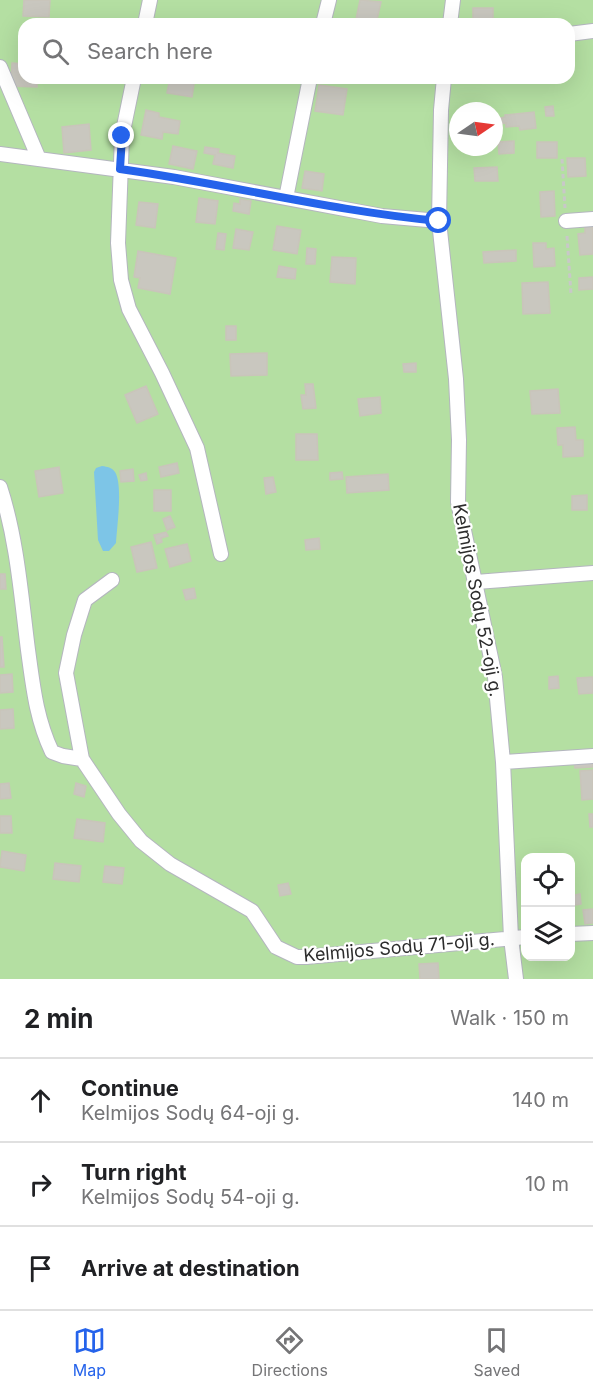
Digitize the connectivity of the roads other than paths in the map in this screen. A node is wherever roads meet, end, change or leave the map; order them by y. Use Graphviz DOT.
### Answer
graph roads {
  1 [pos="150,0"];
  2 [pos="329,0"];
  3 [pos="453,0"];
  4 [pos="146,18"];
  5 [pos="324,18"];
  6 [pos="451,18"];
  7 [pos="593,31"];
  8 [pos="575,33"];
  9 [pos="0,67"];
  10 [pos="133,84"];
  11 [pos="309,84"];
  12 [pos="443,84"];
  13 [pos="4,155"];
  14 [pos="39,159"];
  15 [pos="120,169"];
  16 [pos="286,198"];
  17 [pos="593,219"];
  18 [pos="439,221"];
  19 [pos="566,221"];
  20 [pos="0,487"];
  21 [pos="221,554"];
  22 [pos="593,573"];
  23 [pos="112,580"];
  24 [pos="476,582"];
  25 [pos="593,756"];
  26 [pos="82,759"];
  27 [pos="503,762"];
  28 [pos="593,933"];
  29 [pos="575,934"];
  30 [pos="518,938"];
  31 [pos="516,979"];
  1 -- 4 [label="street"];
  2 -- 5 [label="street"];
  3 -- 6 [label="street"];
  7 -- 8 [label="street"];
  9 -- 14 [label="street"];
  10 -- 15 [label="street"];
  11 -- 16 [label="street"];
  12 -- 18 [label="street, Kelmijos Sodų 52-oji g."];
  13 -- 14 [label="street"];
  14 -- 15 [label="street"];
  15 -- 16 [label="street"];
  15 -- 21 [label="street"];
  16 -- 18 [label="street"];
  17 -- 19 [label="street"];
  18 -- 24 [label="street, Kelmijos Sodų 52-oji g."];
  20 -- 26 [label="street"];
  22 -- 24 [label="street"];
  23 -- 26 [label="street"];
  24 -- 27 [label="street, Kelmijos Sodų 52-oji g."];
  25 -- 27 [label="street"];
  26 -- 30 [label="street, Kelmijos Sodų 71-oji g."];
  27 -- 30 [label="street, Kelmijos Sodų 52-oji g."];
  28 -- 29 [label="street"];
  30 -- 31 [label="street, Kelmijos Sodų 52-oji g."];
}
